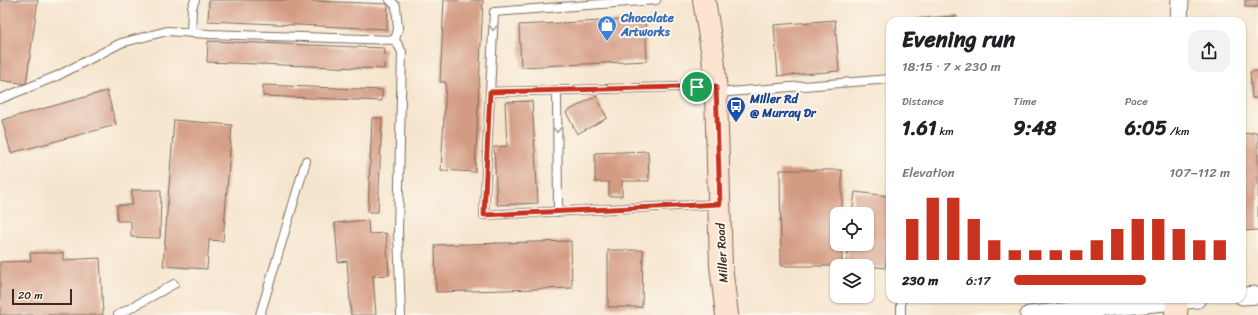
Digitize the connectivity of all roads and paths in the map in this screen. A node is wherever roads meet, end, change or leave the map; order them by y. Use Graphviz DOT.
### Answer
graph roads {
  1 [pos="196,0"];
  2 [pos="390,0"];
  3 [pos="656,0"];
  4 [pos="704,0"];
  5 [pos="1180,0"];
  6 [pos="1179,17"];
  7 [pos="191,33"];
  8 [pos="395,40"];
  9 [pos="886,79"];
  10 [pos="716,90"];
  11 [pos="557,91"];
  12 [pos="490,92"];
  13 [pos="0,99"];
  14 [pos="306,161"];
  15 [pos="720,204"];
  16 [pos="558,212"];
  17 [pos="174,284"];
  18 [pos="1258,295"];
  19 [pos="1246,296"];
  20 [pos="901,303"];
  21 [pos="1182,303"];
  22 [pos="118,315"];
  23 [pos="260,315"];
  24 [pos="401,315"];
  25 [pos="727,315"];
  26 [pos="901,315"];
  27 [pos="1029,315"];
  1 -- 7 [label="lane"];
  2 -- 8 [label="lane"];
  3 -- 12 [label="lane, one-way"];
  4 -- 10 [label="street, Miller Road"];
  5 -- 6 [label="street"];
  7 -- 8 [label="lane"];
  7 -- 13 [label="lane"];
  8 -- 24 [label="lane"];
  9 -- 10 [label="lane"];
  10 -- 11 [label="lane"];
  10 -- 15 [label="street, Miller Road"];
  11 -- 12 [label="lane"];
  11 -- 16 [label="lane, one-way"];
  12 -- 16 [label="lane"];
  14 -- 23 [label="lane"];
  15 -- 16 [label="lane"];
  15 -- 25 [label="street, Miller Road"];
  17 -- 22 [label="lane"];
  18 -- 19 [label="street"];
  20 -- 26 [label="lane"];
  21 -- 27 [label="street"];
}
